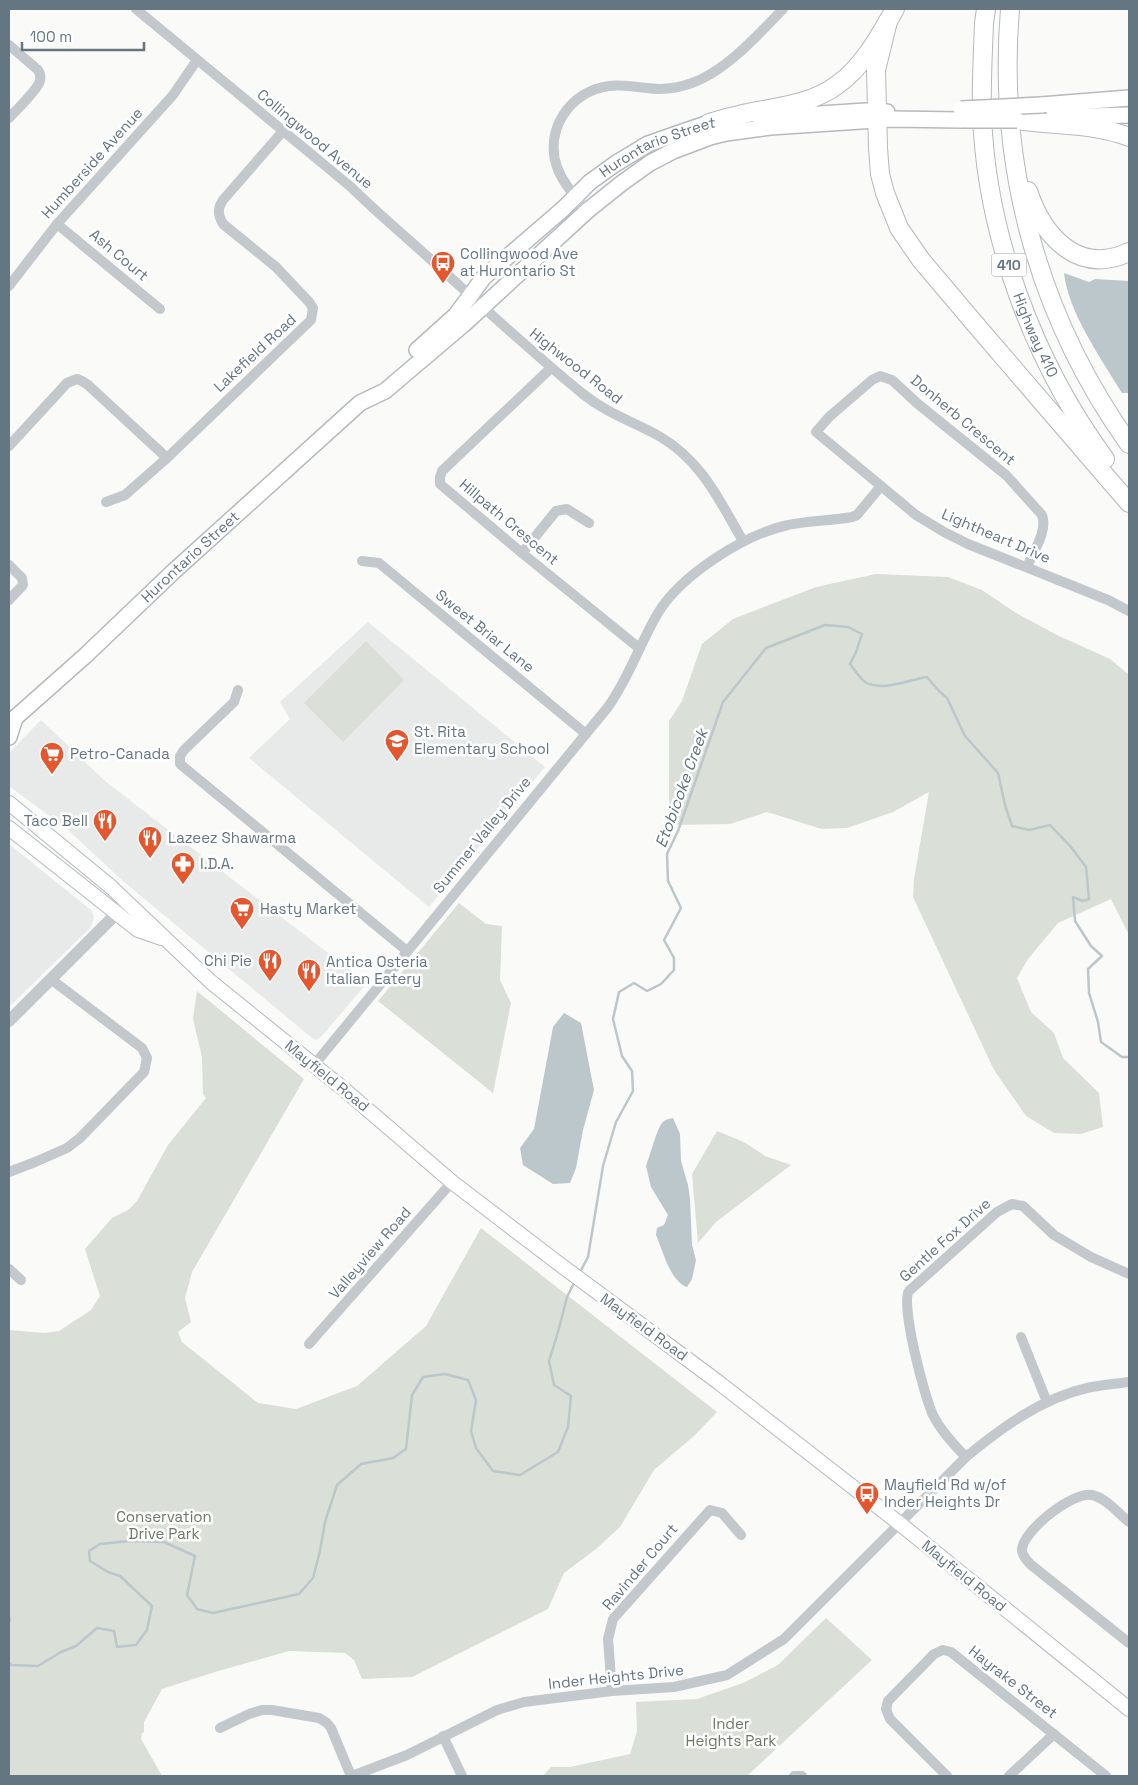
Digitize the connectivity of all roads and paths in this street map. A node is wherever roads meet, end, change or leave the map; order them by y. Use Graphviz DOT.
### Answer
graph roads {
  1 [pos="136,9"];
  2 [pos="783,9"];
  3 [pos="986,9"];
  4 [pos="1010,9"];
  5 [pos="892,15"];
  6 [pos="9,45"];
  7 [pos="197,60"];
  8 [pos="1007,93"];
  9 [pos="1129,98"];
  10 [pos="961,115"];
  11 [pos="877,116"];
  12 [pos="1042,116"];
  13 [pos="1129,116"];
  14 [pos="9,118"];
  15 [pos="1017,120"];
  16 [pos="709,123"];
  17 [pos="283,131"];
  18 [pos="1129,137"];
  19 [pos="576,196"];
  20 [pos="587,211"];
  21 [pos="57,224"];
  22 [pos="1129,252"];
  23 [pos="9,286"];
  24 [pos="470,296"];
  25 [pos="482,307"];
  26 [pos="160,309"];
  27 [pos="550,368"];
  28 [pos="368,400"];
  29 [pos="816,432"];
  30 [pos="9,444"];
  31 [pos="1129,444"];
  32 [pos="166,458"];
  33 [pos="881,486"];
  34 [pos="1129,492"];
  35 [pos="106,502"];
  36 [pos="1129,503"];
  37 [pos="590,523"];
  38 [pos="743,541"];
  39 [pos="522,553"];
  40 [pos="362,561"];
  41 [pos="9,565"];
  42 [pos="1027,567"];
  43 [pos="9,600"];
  44 [pos="1129,611"];
  45 [pos="639,648"];
  46 [pos="238,690"];
  47 [pos="12,719"];
  48 [pos="586,734"];
  49 [pos="9,737"];
  50 [pos="9,803"];
  51 [pos="9,828"];
  52 [pos="127,903"];
  53 [pos="117,914"];
  54 [pos="165,939"];
  55 [pos="406,951"];
  56 [pos="52,980"];
  57 [pos="9,1021"];
  58 [pos="314,1065"];
  59 [pos="9,1172"];
  60 [pos="452,1182"];
  61 [pos="9,1269"];
  62 [pos="1129,1274"];
  63 [pos="21,1280"];
  64 [pos="1021,1336"];
  65 [pos="309,1344"];
  66 [pos="1129,1382"];
  67 [pos="1048,1402"];
  68 [pos="966,1457"];
  69 [pos="1129,1522"];
  70 [pos="899,1523"];
  71 [pos="741,1535"];
  72 [pos="1129,1643"];
  73 [pos="612,1691"];
  74 [pos="1129,1709"];
  75 [pos="220,1728"];
  76 [pos="1054,1734"];
  77 [pos="443,1736"];
  78 [pos="352,1776"];
  79 [pos="462,1776"];
  80 [pos="794,1776"];
  81 [pos="802,1776"];
  82 [pos="946,1776"];
  83 [pos="1009,1776"];
  84 [pos="1106,1776"];
  1 -- 7 [label="street, Collingwood Avenue"];
  2 -- 19 [label="street"];
  3 -- 34 [label="highway, Highway 410 / 410"];
  4 -- 8 [label="highway, Highway 410 / 410"];
  5 -- 11 [label="highway"];
  5 -- 16 [label="highway"];
  6 -- 14 [label="street"];
  7 -- 17 [label="street, Collingwood Avenue"];
  7 -- 21 [label="street, Humberside Avenue"];
  8 -- 22 [label="highway"];
  8 -- 31 [label="highway, Highway 410 / 410"];
  9 -- 12 [label="main road, Hurontario Street"];
  10 -- 11 [label="main road, Hurontario Street"];
  10 -- 12 [label="main road, Hurontario Street, bridge"];
  10 -- 15 [label="main road, Hurontario Street, bridge"];
  11 -- 16 [label="main road, Hurontario Street"];
  11 -- 20 [label="main road, Hurontario Street"];
  11 -- 36 [label="highway"];
  12 -- 13 [label="main road, Hurontario Street"];
  12 -- 15 [label="highway"];
  12 -- 18 [label="highway"];
  16 -- 19 [label="main road, Hurontario Street"];
  17 -- 24 [label="street, Collingwood Avenue"];
  17 -- 32 [label="street, Lakefield Road"];
  19 -- 20 [label="street"];
  19 -- 24 [label="main road, Hurontario Street"];
  20 -- 25 [label="main road, Hurontario Street"];
  21 -- 23 [label="street, Humberside Avenue"];
  21 -- 26 [label="street, Ash Court"];
  24 -- 25 [label="street, Highwood Road"];
  24 -- 28 [label="main road, Hurontario Street"];
  25 -- 27 [label="street, Highwood Road"];
  25 -- 28 [label="main road, Hurontario Street"];
  27 -- 38 [label="street, Highwood Road"];
  27 -- 39 [label="street, Hillpath Crescent"];
  28 -- 47 [label="main road, Hurontario Street"];
  29 -- 33 [label="street, Lightheart Drive"];
  29 -- 42 [label="street, Donherb Crescent"];
  30 -- 32 [label="street"];
  32 -- 35 [label="street"];
  33 -- 38 [label="street, Summer Valley Drive"];
  33 -- 42 [label="street, Lightheart Drive"];
  37 -- 39 [label="street"];
  38 -- 45 [label="street, Summer Valley Drive"];
  39 -- 45 [label="street, Hillpath Crescent"];
  40 -- 48 [label="street, Sweet Briar Lane"];
  41 -- 43 [label="street"];
  42 -- 44 [label="street, Lightheart Drive"];
  45 -- 48 [label="street, Summer Valley Drive"];
  46 -- 55 [label="street"];
  47 -- 49 [label="main road, Hurontario Street"];
  48 -- 55 [label="street, Summer Valley Drive"];
  50 -- 52 [label="main road, Mayfield Road"];
  51 -- 53 [label="main road, Mayfield Road"];
  52 -- 53 [label="street"];
  52 -- 54 [label="main road, Mayfield Road"];
  53 -- 54 [label="main road, Mayfield Road"];
  53 -- 56 [label="street"];
  54 -- 58 [label="main road, Mayfield Road"];
  55 -- 58 [label="street, Summer Valley Drive"];
  56 -- 57 [label="street"];
  56 -- 59 [label="street"];
  58 -- 60 [label="main road, Mayfield Road"];
  60 -- 65 [label="street, Valleyview Road"];
  60 -- 70 [label="main road, Mayfield Road"];
  61 -- 63 [label="street"];
  62 -- 68 [label="street, Gentle Fox Drive"];
  64 -- 67 [label="street"];
  66 -- 67 [label="street, Inder Heights Drive"];
  67 -- 68 [label="street, Inder Heights Drive"];
  68 -- 70 [label="street, Inder Heights Drive"];
  69 -- 72 [label="street"];
  70 -- 73 [label="street, Inder Heights Drive"];
  70 -- 74 [label="main road, Mayfield Road"];
  71 -- 73 [label="street, Ravinder Court"];
  73 -- 77 [label="street, Inder Heights Drive"];
  75 -- 78 [label="street"];
  76 -- 82 [label="street, Hayrake Street"];
  76 -- 83 [label="street"];
  76 -- 84 [label="street, Hayrake Street"];
  77 -- 78 [label="street, Inder Heights Drive"];
  77 -- 79 [label="street"];
  80 -- 81 [label="street"];
}
